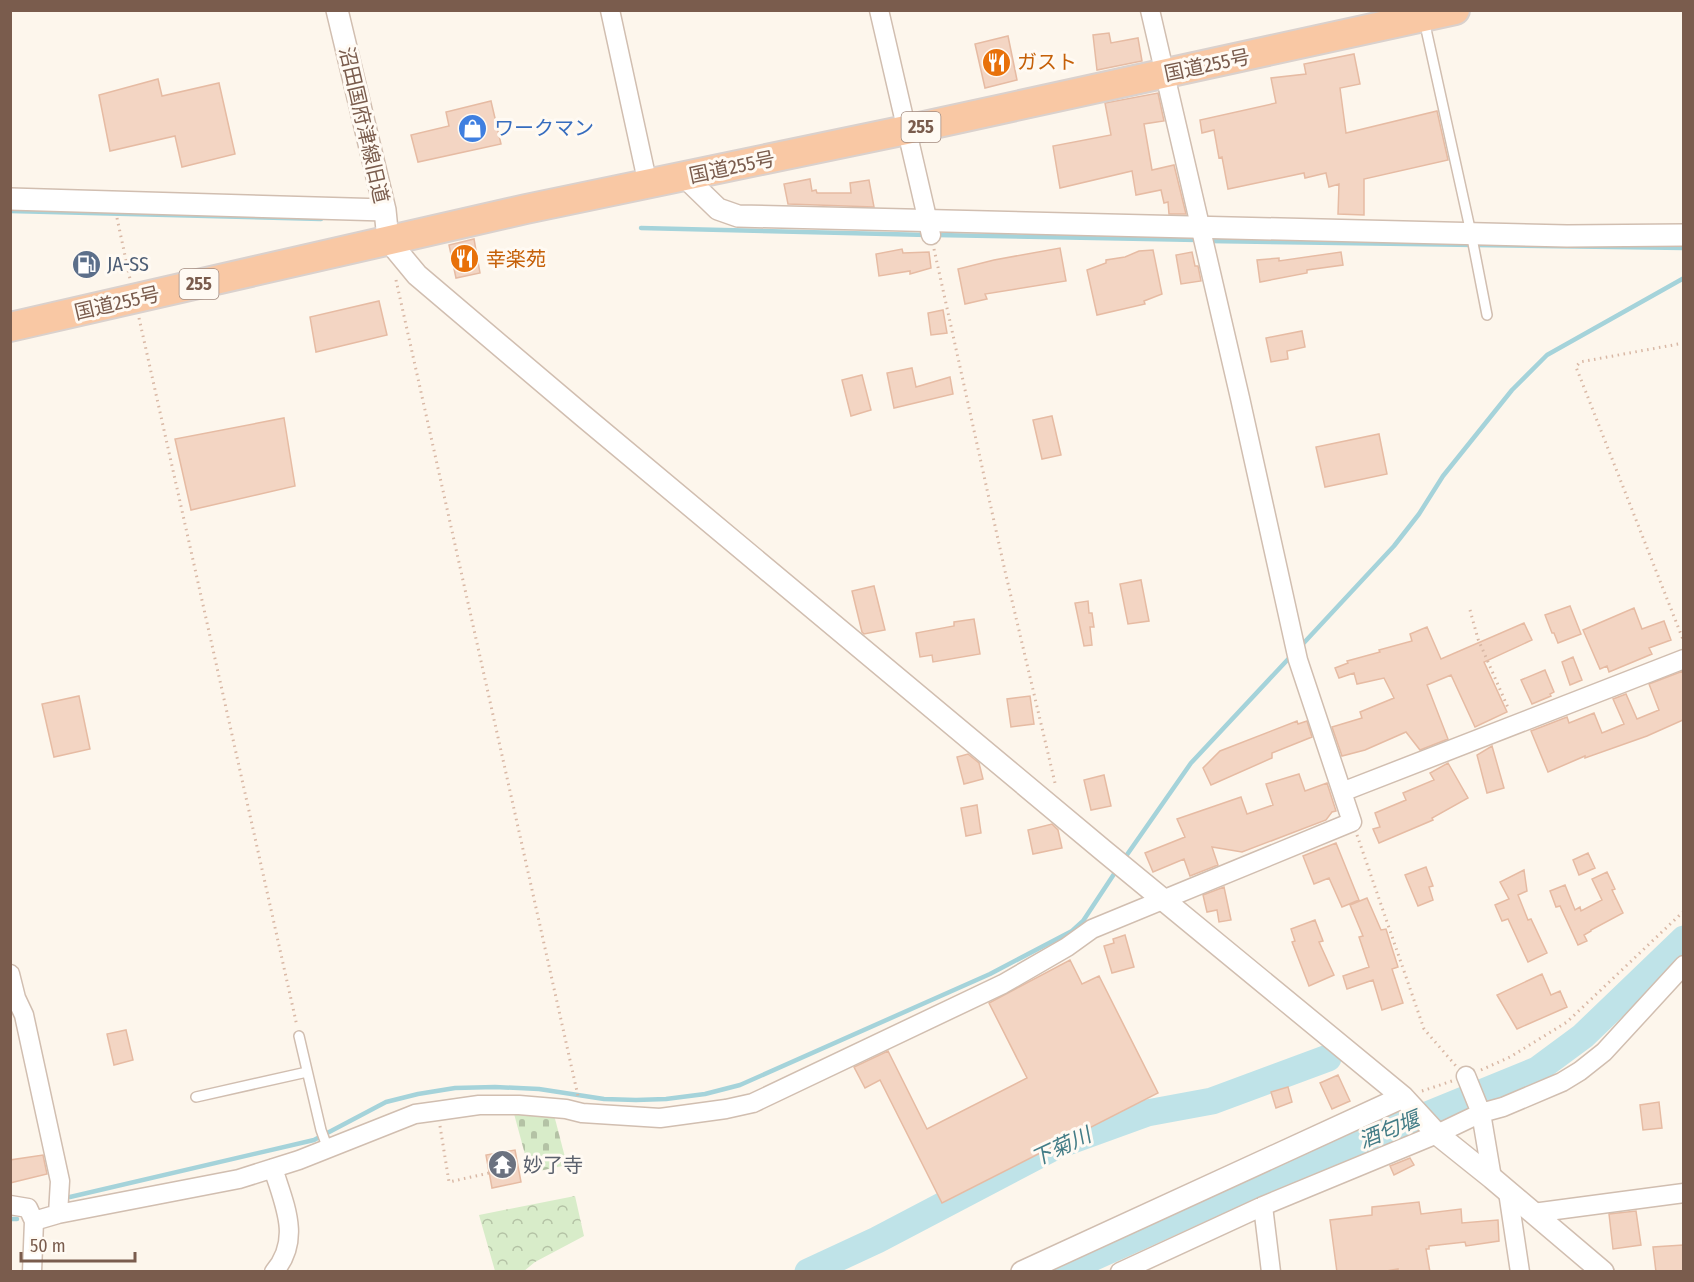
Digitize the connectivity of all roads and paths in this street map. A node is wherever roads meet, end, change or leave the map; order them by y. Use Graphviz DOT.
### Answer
graph roads {
  1 [pos="337,10"];
  2 [pos="610,10"];
  3 [pos="879,10"];
  4 [pos="1150,10"];
  5 [pos="1455,10"];
  6 [pos="1423,18"];
  7 [pos="1165,74"];
  8 [pos="906,130"];
  9 [pos="686,177"];
  10 [pos="648,185"];
  11 [pos="10,199"];
  12 [pos="385,210"];
  13 [pos="118,219"];
  14 [pos="928,226"];
  15 [pos="1199,226"];
  16 [pos="1471,233"];
  17 [pos="1683,235"];
  18 [pos="388,240"];
  19 [pos="395,275"];
  20 [pos="135,299"];
  21 [pos="1487,315"];
  22 [pos="10,327"];
  23 [pos="1683,343"];
  24 [pos="1470,610"];
  25 [pos="1683,642"];
  26 [pos="1683,659"];
  27 [pos="1515,725"];
  28 [pos="1342,792"];
  29 [pos="1046,802"];
  30 [pos="1352,822"];
  31 [pos="1164,898"];
  32 [pos="1683,911"];
  33 [pos="1683,965"];
  34 [pos="10,974"];
  35 [pos="299,1036"];
  36 [pos="307,1072"];
  37 [pos="1466,1076"];
  38 [pos="196,1097"];
  39 [pos="1404,1098"];
  40 [pos="437,1111"];
  41 [pos="582,1113"];
  42 [pos="1481,1113"];
  43 [pos="1436,1133"];
  44 [pos="327,1146"];
  45 [pos="273,1168"];
  46 [pos="489,1173"];
  47 [pos="1500,1185"];
  48 [pos="1683,1193"];
  49 [pos="11,1204"];
  50 [pos="1263,1206"];
  51 [pos="1533,1213"];
  52 [pos="58,1214"];
  53 [pos="34,1221"];
  54 [pos="32,1272"];
  55 [pos="274,1272"];
  56 [pos="1022,1272"];
  57 [pos="1120,1272"];
  58 [pos="1271,1272"];
  59 [pos="1520,1272"];
  60 [pos="1603,1272"];
  1 -- 12 [label="street, 沼田国府津線旧道"];
  2 -- 10 [label="street"];
  3 -- 8 [label="street"];
  4 -- 7 [label="street"];
  5 -- 6 [label="highway, 国道255号 / 255"];
  6 -- 7 [label="highway, 国道255号 / 255"];
  6 -- 16 [label="lane"];
  7 -- 8 [label="highway, 国道255号 / 255"];
  7 -- 15 [label="street"];
  8 -- 9 [label="highway, 国道255号 / 255"];
  8 -- 14 [label="street"];
  9 -- 10 [label="highway, 国道255号 / 255"];
  9 -- 14 [label="street"];
  10 -- 18 [label="highway, 国道255号 / 255"];
  11 -- 12 [label="street"];
  12 -- 18 [label="street, 沼田国府津線旧道"];
  13 -- 20 [label="path"];
  14 -- 15 [label="street"];
  14 -- 29 [label="path"];
  15 -- 16 [label="street"];
  15 -- 28 [label="street"];
  16 -- 17 [label="street"];
  16 -- 21 [label="lane"];
  18 -- 20 [label="highway, 国道255号 / 255"];
  18 -- 29 [label="street"];
  19 -- 41 [label="path"];
  20 -- 22 [label="highway, 国道255号 / 255"];
  20 -- 35 [label="path"];
  23 -- 25 [label="path"];
  24 -- 27 [label="path"];
  26 -- 27 [label="street"];
  27 -- 28 [label="street"];
  28 -- 30 [label="street"];
  29 -- 31 [label="street"];
  30 -- 31 [label="street"];
  30 -- 37 [label="path"];
  31 -- 39 [label="street"];
  31 -- 41 [label="street"];
  32 -- 37 [label="path"];
  33 -- 42 [label="street"];
  34 -- 52 [label="street"];
  35 -- 36 [label="lane"];
  36 -- 38 [label="lane"];
  36 -- 44 [label="lane"];
  37 -- 39 [label="path"];
  37 -- 42 [label="street"];
  39 -- 43 [label="street"];
  39 -- 56 [label="street"];
  40 -- 41 [label="street"];
  40 -- 44 [label="street"];
  40 -- 46 [label="path"];
  42 -- 43 [label="street"];
  42 -- 47 [label="street"];
  43 -- 47 [label="street"];
  43 -- 50 [label="street"];
  44 -- 45 [label="street"];
  45 -- 52 [label="street"];
  45 -- 55 [label="street"];
  47 -- 51 [label="street"];
  47 -- 59 [label="street"];
  48 -- 51 [label="street"];
  49 -- 53 [label="street"];
  50 -- 57 [label="street"];
  50 -- 58 [label="street"];
  51 -- 60 [label="street"];
  52 -- 53 [label="street"];
  53 -- 54 [label="street"];
}
